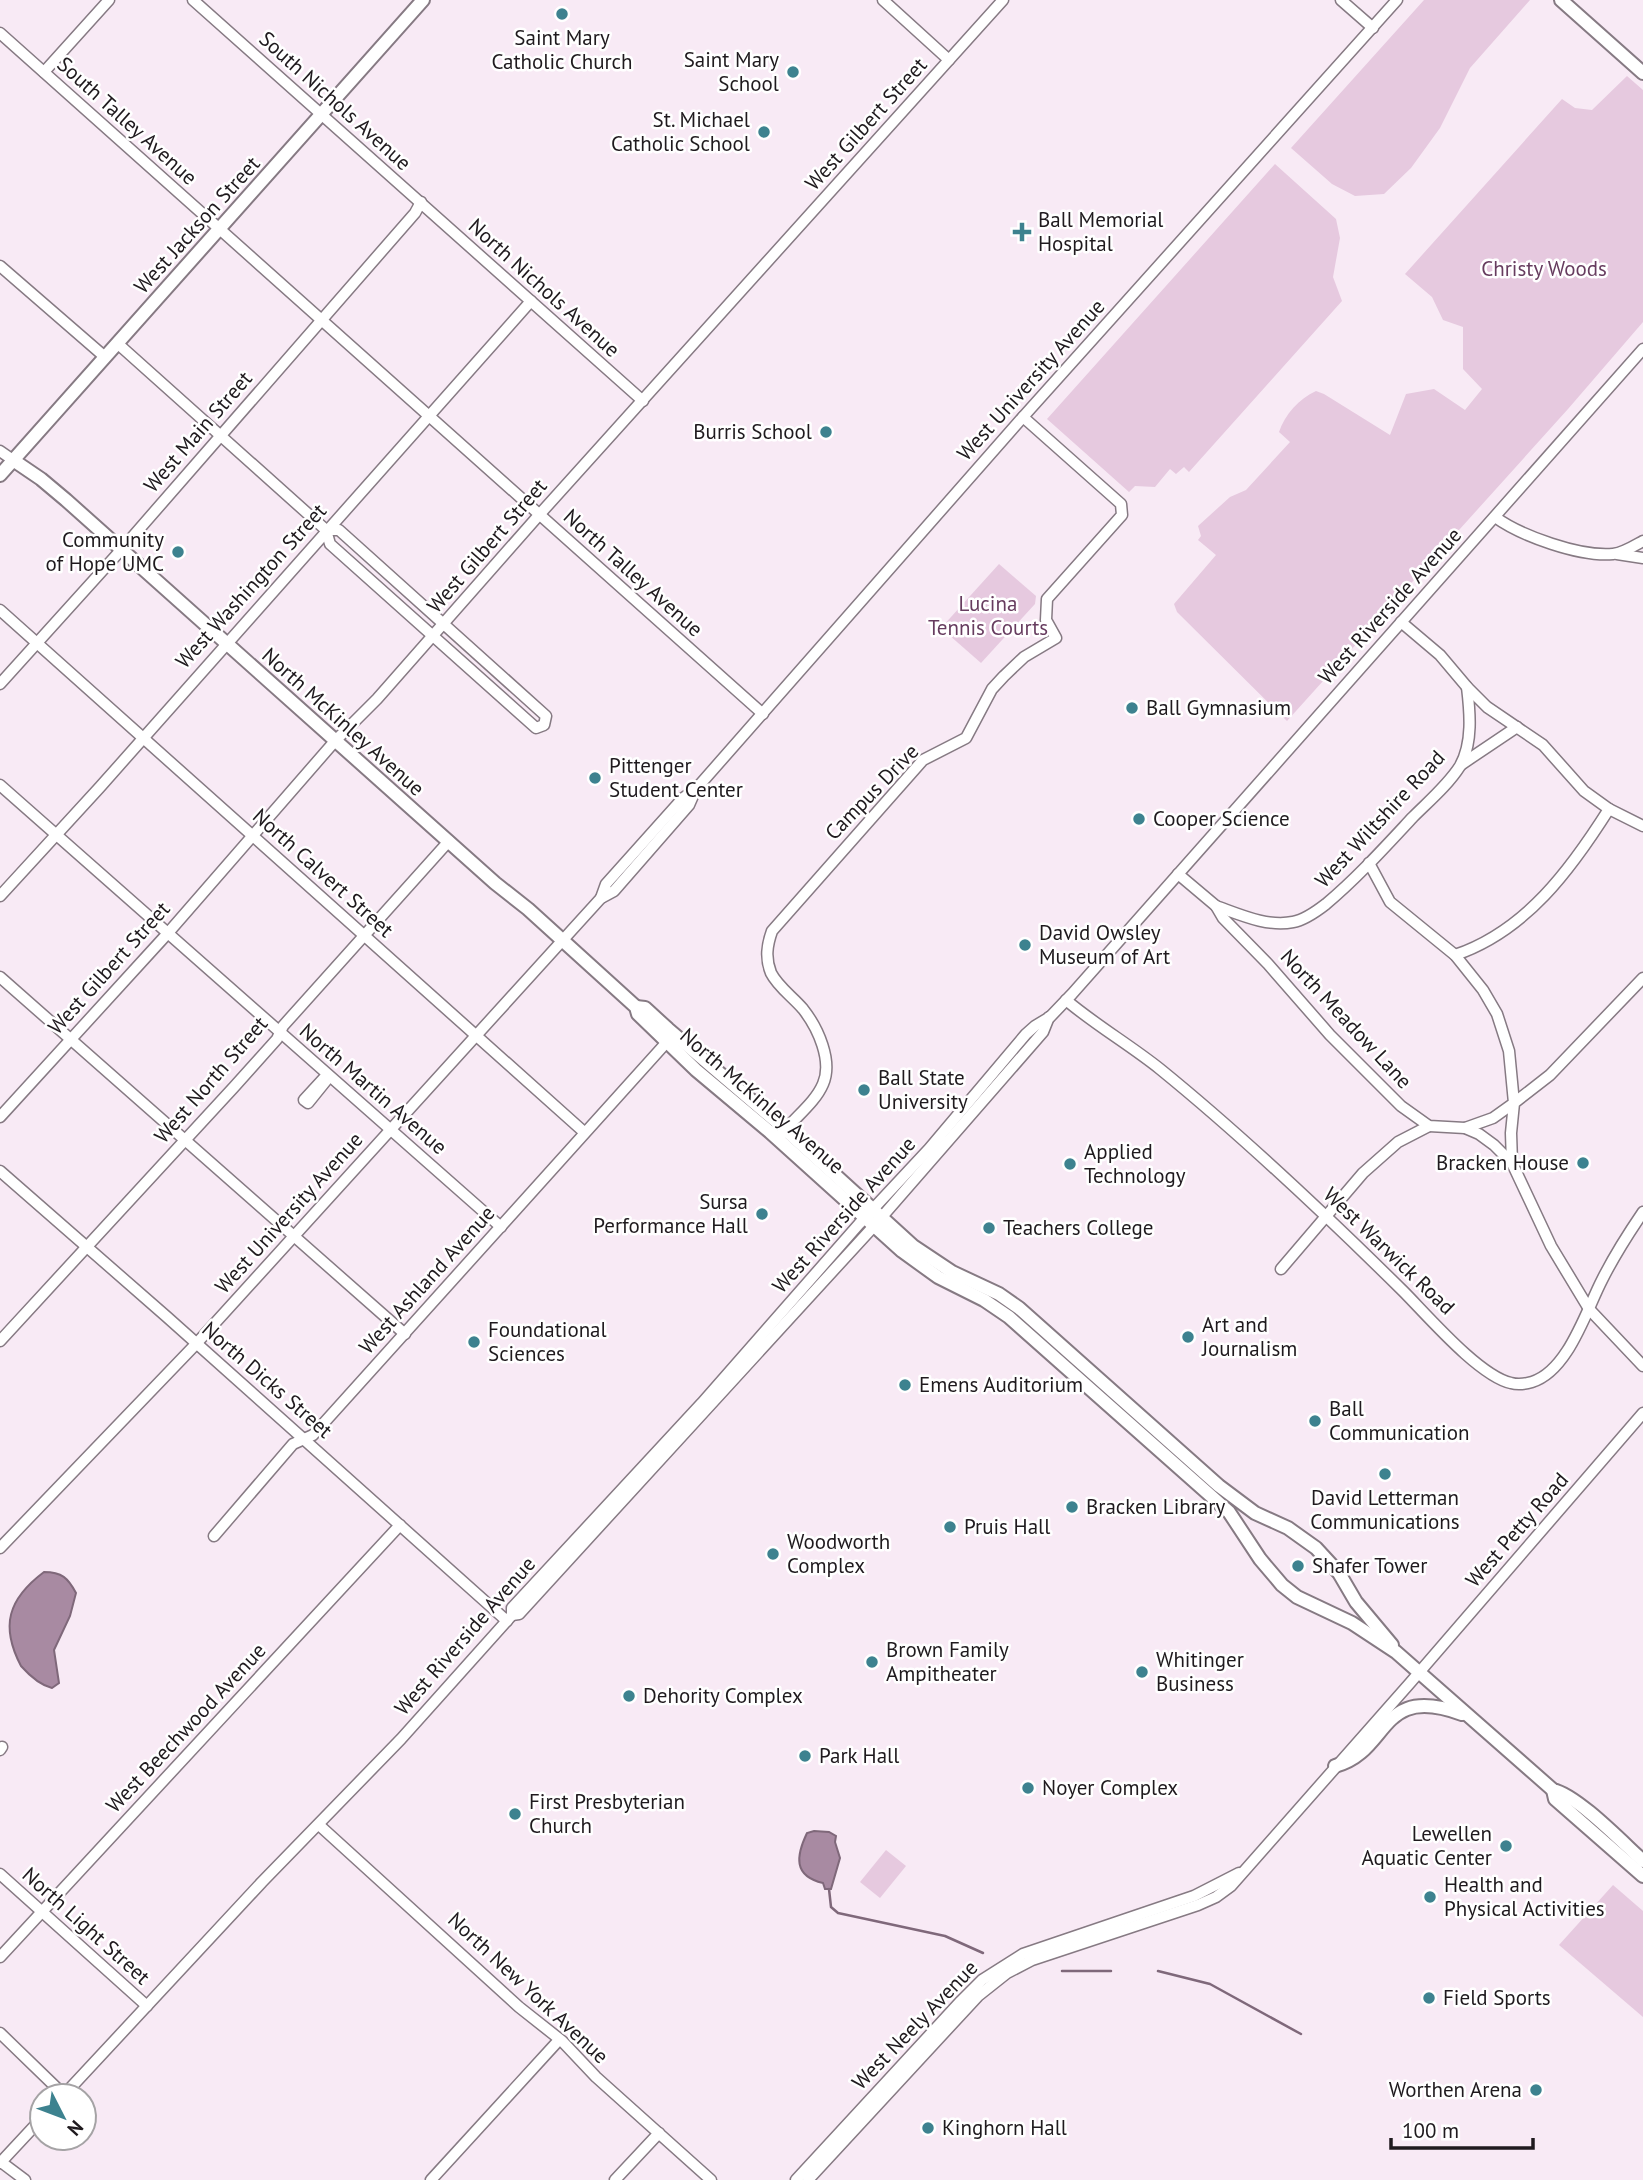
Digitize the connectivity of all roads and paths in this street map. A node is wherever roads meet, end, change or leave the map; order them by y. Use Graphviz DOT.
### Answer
graph roads {
  1 [pos="109,0"];
  2 [pos="193,0"];
  3 [pos="423,0"];
  4 [pos="883,0"];
  5 [pos="1003,0"];
  6 [pos="1341,0"];
  7 [pos="1398,0"];
  8 [pos="1561,0"];
  9 [pos="1373,28"];
  10 [pos="0,33"];
  11 [pos="949,60"];
  12 [pos="44,72"];
  13 [pos="1643,73"];
  14 [pos="321,114"];
  15 [pos="421,202"];
  16 [pos="219,229"];
  17 [pos="0,265"];
  18 [pos="531,302"];
  19 [pos="323,321"];
  20 [pos="117,343"];
  21 [pos="1643,349"];
  22 [pos="105,357"];
  23 [pos="643,401"];
  24 [pos="429,415"];
  25 [pos="1023,417"];
  26 [pos="222,435"];
  27 [pos="0,452"];
  28 [pos="13,460"];
  29 [pos="0,475"];
  30 [pos="539,515"];
  31 [pos="1494,517"];
  32 [pos="326,530"];
  33 [pos="1643,541"];
  34 [pos="121,550"];
  35 [pos="1616,554"];
  36 [pos="1643,558"];
  37 [pos="0,610"];
  38 [pos="1401,622"];
  39 [pos="444,624"];
  40 [pos="433,636"];
  41 [pos="37,643"];
  42 [pos="226,643"];
  43 [pos="0,684"];
  44 [pos="1467,687"];
  45 [pos="763,714"];
  46 [pos="1517,727"];
  47 [pos="144,737"];
  48 [pos="335,741"];
  49 [pos="1460,765"];
  50 [pos="0,785"];
  51 [pos="1609,809"];
  52 [pos="1643,825"];
  53 [pos="55,835"];
  54 [pos="253,836"];
  55 [pos="449,841"];
  56 [pos="1369,863"];
  57 [pos="1178,874"];
  58 [pos="0,896"];
  59 [pos="1216,906"];
  60 [pos="168,933"];
  61 [pos="364,936"];
  62 [pos="564,940"];
  63 [pos="1455,955"];
  64 [pos="0,977"];
  65 [pos="1643,978"];
  66 [pos="1066,1000"];
  67 [pos="636,1007"];
  68 [pos="280,1033"];
  69 [pos="475,1035"];
  70 [pos="71,1039"];
  71 [pos="666,1043"];
  72 [pos="1514,1103"];
  73 [pos="0,1117"];
  74 [pos="1429,1126"];
  75 [pos="1465,1128"];
  76 [pos="390,1130"];
  77 [pos="584,1132"];
  78 [pos="782,1135"];
  79 [pos="186,1139"];
  80 [pos="1512,1163"];
  81 [pos="0,1171"];
  82 [pos="1643,1212"];
  83 [pos="1327,1216"];
  84 [pos="876,1219"];
  85 [pos="500,1227"];
  86 [pos="293,1235"];
  87 [pos="88,1248"];
  88 [pos="1280,1269"];
  89 [pos="1590,1309"];
  90 [pos="405,1334"];
  91 [pos="0,1341"];
  92 [pos="196,1344"];
  93 [pos="1643,1366"];
  94 [pos="1643,1413"];
  95 [pos="305,1440"];
  96 [pos="400,1525"];
  97 [pos="214,1536"];
  98 [pos="0,1548"];
  99 [pos="509,1618"];
  100 [pos="1396,1652"];
  101 [pos="1419,1672"];
  102 [pos="1468,1716"];
  103 [pos="1335,1766"];
  104 [pos="1553,1790"];
  105 [pos="319,1825"];
  106 [pos="1643,1861"];
  107 [pos="1242,1872"];
  108 [pos="0,1874"];
  109 [pos="1643,1876"];
  110 [pos="41,1911"];
  111 [pos="0,1957"];
  112 [pos="147,2006"];
  113 [pos="0,2034"];
  114 [pos="559,2040"];
  115 [pos="50,2082"];
  116 [pos="75,2082"];
  117 [pos="28,2133"];
  118 [pos="659,2133"];
  119 [pos="1,2162"];
  120 [pos="24,2180"];
  121 [pos="430,2180"];
  122 [pos="615,2180"];
  123 [pos="711,2180"];
  124 [pos="796,2180"];
  125 [pos="808,2180"];
  1 -- 12 [label="street"];
  2 -- 14 [label="street, South Nichols Avenue"];
  3 -- 14 [label="main road, West Jackson Street"];
  4 -- 11 [label="street"];
  5 -- 11 [label="street, West Gilbert Street"];
  6 -- 9 [label="street"];
  7 -- 9 [label="street, West University Avenue"];
  8 -- 13 [label="main road"];
  9 -- 25 [label="street, West University Avenue"];
  10 -- 12 [label="street, South Talley Avenue"];
  11 -- 23 [label="street, West Gilbert Street"];
  12 -- 16 [label="street, South Talley Avenue"];
  14 -- 15 [label="street, South Nichols Avenue"];
  14 -- 16 [label="main road, West Jackson Street"];
  15 -- 18 [label="street, North Nichols Avenue"];
  15 -- 19 [label="street, West Main Street"];
  16 -- 19 [label="street, South Talley Avenue"];
  16 -- 20 [label="main road, West Jackson Street"];
  17 -- 22 [label="street"];
  18 -- 23 [label="street, North Nichols Avenue"];
  18 -- 24 [label="street, West Washington Street"];
  19 -- 24 [label="street, North Talley Avenue"];
  19 -- 26 [label="street, West Main Street"];
  20 -- 22 [label="main road, West Jackson Street"];
  20 -- 26 [label="street"];
  21 -- 31 [label="street, West Riverside Avenue"];
  22 -- 28 [label="main road, West Jackson Street"];
  23 -- 30 [label="street, West Gilbert Street"];
  24 -- 30 [label="street, North Talley Avenue"];
  24 -- 32 [label="street, West Washington Street"];
  25 -- 45 [label="street, West University Avenue"];
  25 -- 78 [label="street, Campus Drive"];
  26 -- 32 [label="street"];
  26 -- 34 [label="street, West Main Street"];
  27 -- 28 [label="street"];
  28 -- 29 [label="main road, West Jackson Street"];
  28 -- 34 [label="main road, North McKinley Avenue"];
  30 -- 39 [label="street, West Gilbert Street"];
  30 -- 45 [label="street, North Talley Avenue"];
  31 -- 35 [label="street"];
  31 -- 38 [label="street, West Riverside Avenue"];
  32 -- 39 [label="street"];
  32 -- 40 [label="street"];
  32 -- 42 [label="street, West Washington Street"];
  33 -- 35 [label="street"];
  34 -- 41 [label="street, West Main Street"];
  34 -- 42 [label="main road, North McKinley Avenue"];
  35 -- 36 [label="street"];
  37 -- 41 [label="street, North Calvert Street"];
  38 -- 44 [label="street"];
  38 -- 57 [label="street, West Riverside Avenue"];
  39 -- 40 [label="street, West Gilbert Street"];
  39 -- 40 [label="street"];
  40 -- 48 [label="street, West Gilbert Street"];
  41 -- 43 [label="street, West Main Street"];
  41 -- 47 [label="street, North Calvert Street"];
  42 -- 47 [label="street, West Washington Street"];
  42 -- 48 [label="main road, North McKinley Avenue"];
  44 -- 46 [label="street"];
  44 -- 49 [label="street, West Wiltshire Road"];
  45 -- 62 [label="street, West University Avenue"];
  46 -- 49 [label="street"];
  46 -- 51 [label="street"];
  47 -- 53 [label="street, West Washington Street"];
  47 -- 54 [label="street, North Calvert Street"];
  48 -- 54 [label="street, West Gilbert Street"];
  48 -- 55 [label="main road, North McKinley Avenue"];
  49 -- 56 [label="street, West Wiltshire Road"];
  50 -- 53 [label="street, North Martin Avenue"];
  51 -- 52 [label="street"];
  51 -- 63 [label="street"];
  53 -- 58 [label="street, West Washington Street"];
  53 -- 60 [label="street, North Martin Avenue"];
  54 -- 60 [label="street, West Gilbert Street"];
  54 -- 61 [label="street, North Calvert Street"];
  55 -- 61 [label="street, West North Street"];
  55 -- 62 [label="main road, North McKinley Avenue"];
  56 -- 59 [label="street, West Wiltshire Road"];
  56 -- 63 [label="street"];
  57 -- 59 [label="street, North Meadow Lane"];
  57 -- 66 [label="street, West Riverside Avenue"];
  59 -- 74 [label="street, North Meadow Lane"];
  60 -- 68 [label="street, North Martin Avenue"];
  60 -- 70 [label="street, West Gilbert Street"];
  61 -- 68 [label="street, West North Street"];
  61 -- 69 [label="street, North Calvert Street"];
  62 -- 67 [label="main road, North McKinley Avenue"];
  62 -- 69 [label="street, West University Avenue"];
  63 -- 72 [label="street"];
  64 -- 70 [label="street"];
  65 -- 72 [label="street"];
  66 -- 83 [label="street, West Warwick Road"];
  66 -- 84 [label="street, West Riverside Avenue"];
  67 -- 71 [label="main road, North McKinley Avenue"];
  67 -- 78 [label="main road"];
  68 -- 76 [label="street, North Martin Avenue"];
  68 -- 79 [label="street, West North Street"];
  69 -- 76 [label="street, West University Avenue"];
  69 -- 77 [label="street, North Calvert Street"];
  70 -- 73 [label="street, West Gilbert Street"];
  70 -- 79 [label="street"];
  71 -- 77 [label="street, West Ashland Avenue"];
  71 -- 78 [label="main road, North McKinley Avenue"];
  72 -- 75 [label="street"];
  72 -- 80 [label="street"];
  74 -- 75 [label="street"];
  74 -- 83 [label="street"];
  75 -- 80 [label="street"];
  76 -- 85 [label="street, North Martin Avenue"];
  76 -- 86 [label="street, West University Avenue"];
  77 -- 85 [label="street, West Ashland Avenue"];
  78 -- 84 [label="main road, North McKinley Avenue"];
  79 -- 86 [label="street"];
  79 -- 87 [label="street, West North Street"];
  80 -- 89 [label="street"];
  81 -- 87 [label="street, North Dicks Street"];
  82 -- 89 [label="street, West Warwick Road"];
  83 -- 88 [label="street"];
  83 -- 89 [label="street, West Warwick Road"];
  84 -- 99 [label="street, West Riverside Avenue"];
  84 -- 100 [label="main road, North McKinley Avenue"];
  84 -- 100 [label="main road, North McKinley Avenue"];
  85 -- 90 [label="street, West Ashland Avenue"];
  86 -- 90 [label="street"];
  86 -- 92 [label="street, West University Avenue"];
  87 -- 91 [label="street, West North Street"];
  87 -- 92 [label="street, North Dicks Street"];
  89 -- 93 [label="street"];
  90 -- 95 [label="street, West Ashland Avenue"];
  92 -- 95 [label="street, North Dicks Street"];
  92 -- 98 [label="street, West University Avenue"];
  94 -- 101 [label="street, West Petty Road"];
  95 -- 96 [label="street, North Dicks Street"];
  95 -- 97 [label="street, West Ashland Avenue"];
  96 -- 99 [label="street, North Dicks Street"];
  96 -- 110 [label="street, West Beechwood Avenue"];
  99 -- 105 [label="street, West Riverside Avenue"];
  100 -- 101 [label="main road, North McKinley Avenue"];
  101 -- 102 [label="main road, North McKinley Avenue"];
  101 -- 103 [label="street, West Neely Avenue"];
  102 -- 103 [label="main road"];
  102 -- 104 [label="main road, North McKinley Avenue"];
  103 -- 107 [label="street, West Neely Avenue"];
  104 -- 106 [label="main road, North McKinley Avenue"];
  104 -- 109 [label="main road, North McKinley Avenue"];
  105 -- 112 [label="street, West Riverside Avenue"];
  105 -- 114 [label="street, North New York Avenue"];
  107 -- 124 [label="street, West Neely Avenue"];
  107 -- 125 [label="street, West Neely Avenue"];
  108 -- 110 [label="street, North Light Street"];
  110 -- 111 [label="street, West Beechwood Avenue"];
  110 -- 112 [label="street, North Light Street"];
  112 -- 116 [label="street, West Riverside Avenue"];
  113 -- 115 [label="street"];
  114 -- 118 [label="street, North New York Avenue"];
  114 -- 121 [label="street"];
  117 -- 119 [label="street"];
  118 -- 122 [label="street"];
  118 -- 123 [label="street, North New York Avenue"];
  119 -- 120 [label="street"];
}
